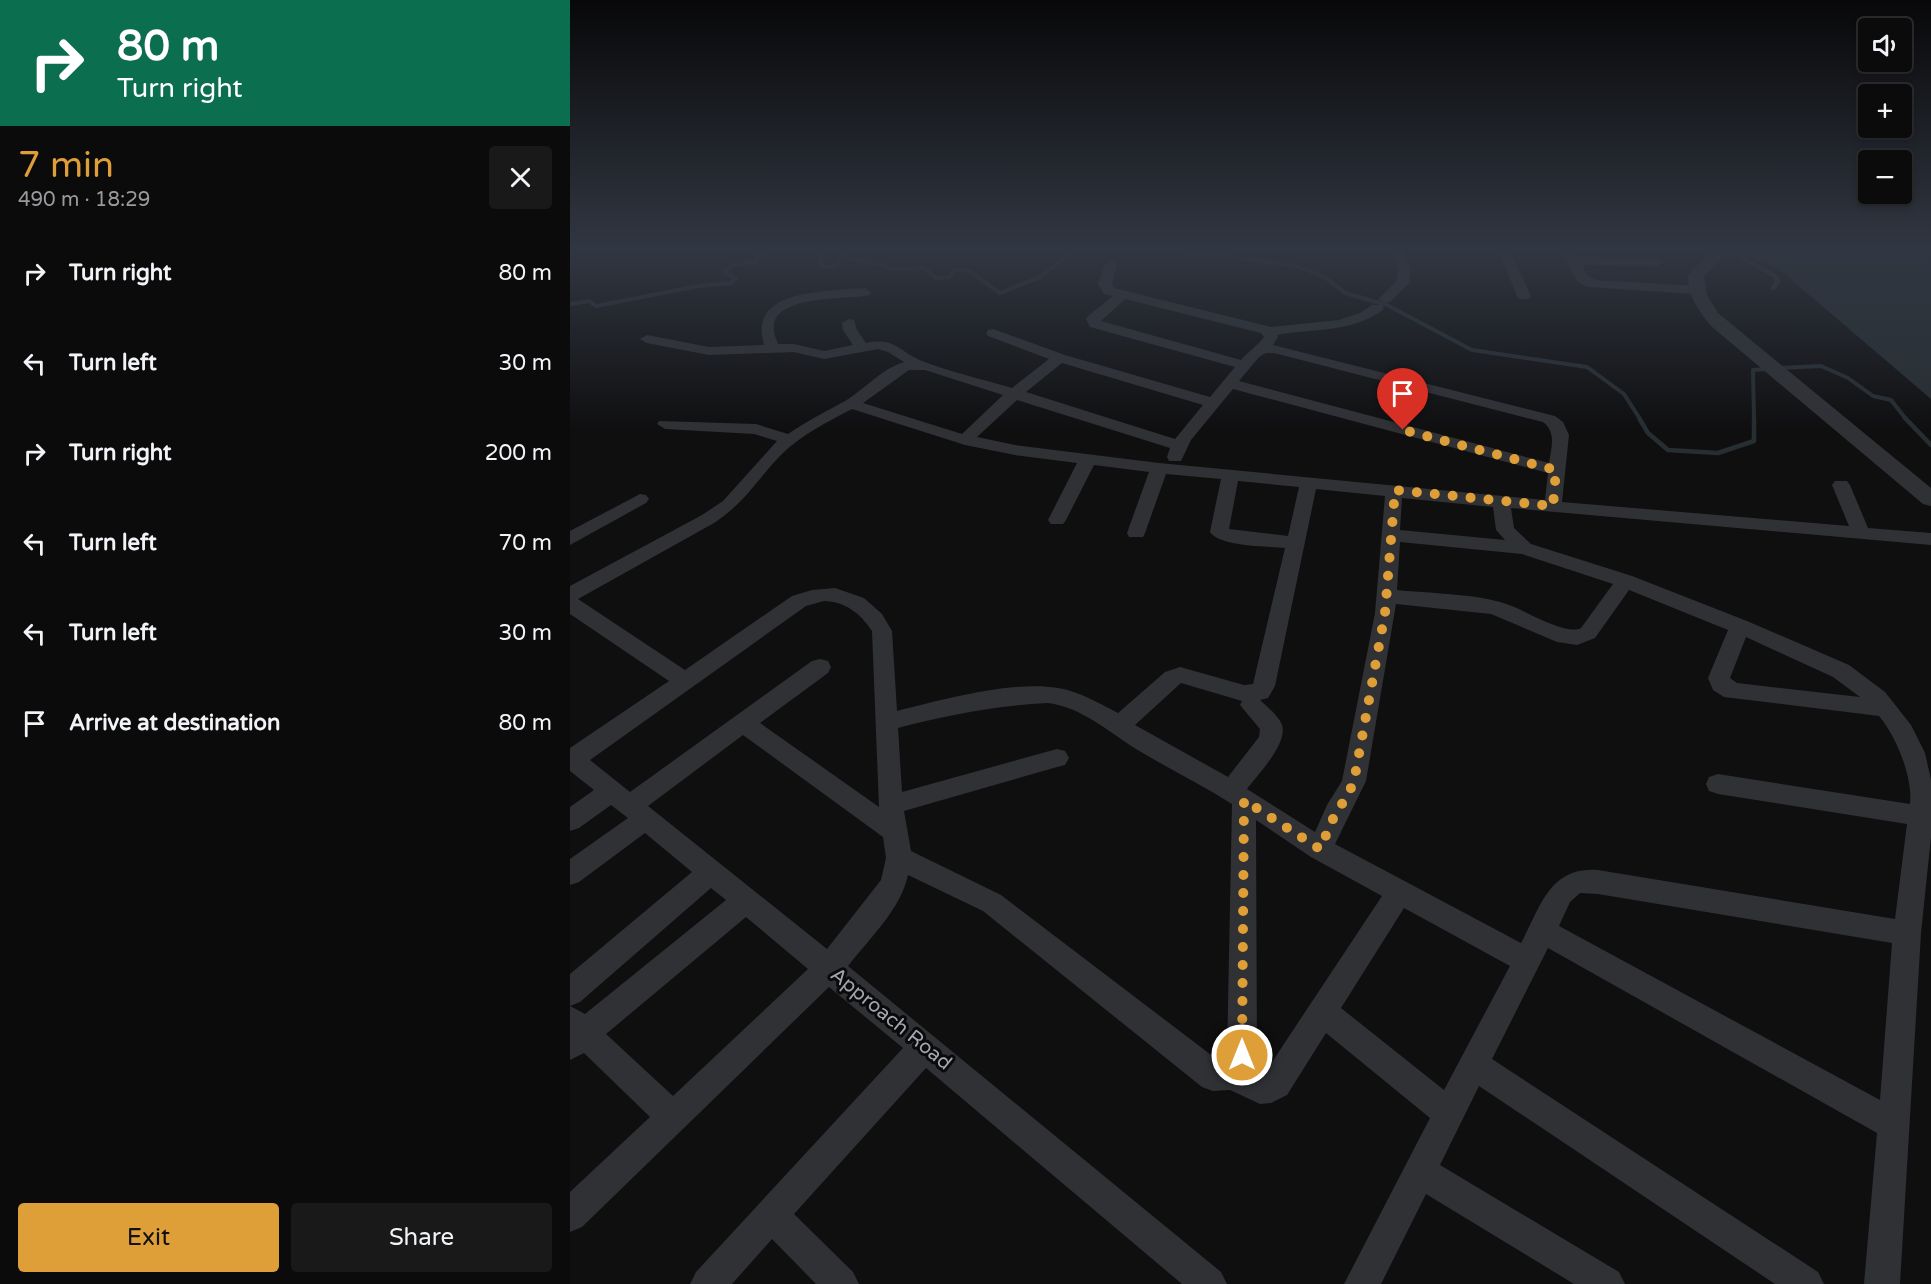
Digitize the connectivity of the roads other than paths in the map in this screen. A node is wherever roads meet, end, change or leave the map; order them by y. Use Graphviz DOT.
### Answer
graph roads {
  1 [pos="778,310"];
  2 [pos="1105,310"];
  3 [pos="1181,310"];
  4 [pos="1374,310"];
  5 [pos="1707,310"];
  6 [pos="849,323"];
  7 [pos="1269,332"];
  8 [pos="993,333"];
  9 [pos="647,339"];
  10 [pos="772,348"];
  11 [pos="862,348"];
  12 [pos="1263,349"];
  13 [pos="1060,358"];
  14 [pos="1244,365"];
  15 [pos="918,366"];
  16 [pos="1228,383"];
  17 [pos="1014,394"];
  18 [pos="1212,403"];
  19 [pos="851,404"];
  20 [pos="665,424"];
  21 [pos="789,440"];
  22 [pos="965,440"];
  23 [pos="1180,446"];
  24 [pos="1088,459"];
  25 [pos="1164,468"];
  26 [pos="1556,470"];
  27 [pos="1231,475"];
  28 [pos="1309,482"];
  29 [pos="1841,485"];
  30 [pos="1395,490"];
  31 [pos="640,499"];
  32 [pos="1931,499"];
  33 [pos="1501,502"];
  34 [pos="1553,506"];
  35 [pos="1057,520"];
  36 [pos="1860,531"];
  37 [pos="1136,533"];
  38 [pos="1392,535"];
  39 [pos="1931,538"];
  40 [pos="570,539"];
  41 [pos="1296,543"];
  42 [pos="1524,548"];
  43 [pos="1625,581"];
  44 [pos="570,595"];
  45 [pos="1386,596"];
  46 [pos="570,604"];
  47 [pos="1740,626"];
  48 [pos="820,667"];
  49 [pos="685,681"];
  50 [pos="1251,705"];
  51 [pos="1885,708"];
  52 [pos="887,722"];
  53 [pos="744,723"];
  54 [pos="1119,726"];
  55 [pos="572,758"];
  56 [pos="1057,758"];
  57 [pos="1719,784"];
  58 [pos="1238,796"];
  59 [pos="1925,804"];
  60 [pos="629,805"];
  61 [pos="891,805"];
  62 [pos="570,821"];
  63 [pos="897,845"];
  64 [pos="1320,849"];
  65 [pos="711,872"];
  66 [pos="570,874"];
  67 [pos="1400,892"];
  68 [pos="746,900"];
  69 [pos="1544,931"];
  70 [pos="1907,933"];
  71 [pos="1527,961"];
  72 [pos="829,968"];
  73 [pos="570,992"];
  74 [pos="1323,1012"];
  75 [pos="575,1033"];
  76 [pos="925,1047"];
  77 [pos="1473,1064"];
  78 [pos="1233,1074"];
  79 [pos="1448,1113"];
  80 [pos="673,1117"];
  81 [pos="1893,1125"];
  82 [pos="1419,1171"];
  83 [pos="570,1215"];
  84 [pos="771,1215"];
  85 [pos="708,1284"];
  86 [pos="841,1284"];
  87 [pos="1209,1284"];
  88 [pos="1362,1284"];
  89 [pos="1607,1284"];
  90 [pos="1806,1284"];
  91 [pos="1882,1284"];
  1 -- 10 [label="street"];
  2 -- 14 [label="street"];
  3 -- 7 [label="street"];
  4 -- 7 [label="street"];
  5 -- 32 [label="street"];
  6 -- 11 [label="street"];
  7 -- 12 [label="street"];
  8 -- 13 [label="street"];
  9 -- 10 [label="street"];
  10 -- 11 [label="street"];
  11 -- 15 [label="street"];
  12 -- 14 [label="street"];
  12 -- 26 [label="street"];
  13 -- 17 [label="street"];
  13 -- 18 [label="street"];
  14 -- 16 [label="street"];
  15 -- 17 [label="street"];
  15 -- 19 [label="street"];
  16 -- 18 [label="street"];
  16 -- 26 [label="street"];
  17 -- 22 [label="street"];
  17 -- 23 [label="street"];
  18 -- 23 [label="street"];
  19 -- 21 [label="street"];
  19 -- 22 [label="street"];
  20 -- 21 [label="street"];
  21 -- 44 [label="street"];
  22 -- 24 [label="street"];
  23 -- 25 [label="street"];
  24 -- 25 [label="street"];
  24 -- 35 [label="street"];
  25 -- 27 [label="street"];
  25 -- 37 [label="street"];
  26 -- 34 [label="street"];
  27 -- 28 [label="street"];
  27 -- 41 [label="street"];
  28 -- 30 [label="street"];
  28 -- 41 [label="street"];
  29 -- 36 [label="street"];
  30 -- 33 [label="street"];
  30 -- 38 [label="street"];
  31 -- 40 [label="street"];
  33 -- 34 [label="street"];
  33 -- 42 [label="street"];
  34 -- 36 [label="street"];
  36 -- 39 [label="street"];
  38 -- 42 [label="street"];
  38 -- 45 [label="street"];
  41 -- 54 [label="street"];
  42 -- 43 [label="street"];
  43 -- 45 [label="street"];
  43 -- 47 [label="street"];
  45 -- 64 [label="street"];
  46 -- 49 [label="street"];
  47 -- 51 [label="street"];
  47 -- 51 [label="street"];
  48 -- 53 [label="street"];
  49 -- 52 [label="street"];
  49 -- 55 [label="street"];
  50 -- 58 [label="street"];
  51 -- 59 [label="street"];
  52 -- 54 [label="street"];
  52 -- 61 [label="street"];
  53 -- 60 [label="street"];
  53 -- 63 [label="street"];
  54 -- 58 [label="street"];
  55 -- 60 [label="street, Approach Road"];
  56 -- 61 [label="street"];
  57 -- 59 [label="street"];
  58 -- 64 [label="street"];
  58 -- 78 [label="street"];
  59 -- 70 [label="street"];
  60 -- 62 [label="street"];
  60 -- 65 [label="street, Approach Road"];
  60 -- 66 [label="street"];
  61 -- 63 [label="street"];
  63 -- 72 [label="street"];
  63 -- 78 [label="street"];
  64 -- 67 [label="street"];
  65 -- 68 [label="street, Approach Road"];
  65 -- 73 [label="street"];
  67 -- 71 [label="street"];
  67 -- 74 [label="street"];
  68 -- 72 [label="street, Approach Road"];
  68 -- 75 [label="street"];
  69 -- 70 [label="street"];
  69 -- 71 [label="street"];
  69 -- 81 [label="street"];
  70 -- 81 [label="street"];
  71 -- 77 [label="street"];
  72 -- 76 [label="street, Approach Road"];
  72 -- 80 [label="street"];
  74 -- 78 [label="street"];
  74 -- 79 [label="street"];
  75 -- 80 [label="street"];
  76 -- 84 [label="street"];
  76 -- 87 [label="street, Approach Road"];
  77 -- 79 [label="street"];
  77 -- 90 [label="street"];
  79 -- 82 [label="street"];
  80 -- 83 [label="street"];
  81 -- 91 [label="street"];
  82 -- 88 [label="street"];
  82 -- 89 [label="street"];
  84 -- 85 [label="street"];
  84 -- 86 [label="street"];
}
